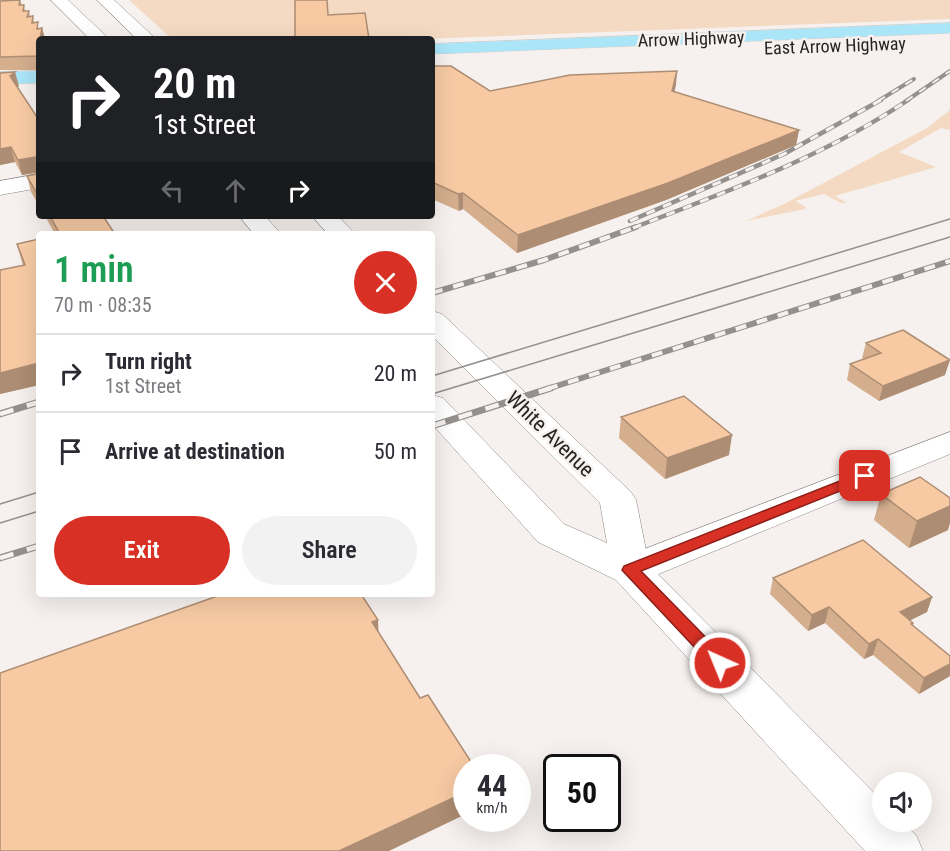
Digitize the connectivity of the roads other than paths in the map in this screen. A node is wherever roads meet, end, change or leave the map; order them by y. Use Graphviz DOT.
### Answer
graph roads {
  1 [pos="59,0"];
  2 [pos="105,0"];
  3 [pos="950,28"];
  4 [pos="97,36"];
  5 [pos="144,36"];
  6 [pos="950,41"];
  7 [pos="435,49"];
  8 [pos="435,62"];
  9 [pos="36,66"];
  10 [pos="0,67"];
  11 [pos="36,77"];
  12 [pos="0,78"];
  13 [pos="36,182"];
  14 [pos="0,188"];
  15 [pos="254,219"];
  16 [pos="327,219"];
  17 [pos="265,231"];
  18 [pos="339,231"];
  19 [pos="435,323"];
  20 [pos="435,408"];
  21 [pos="950,442"];
  22 [pos="630,570"];
  23 [pos="898,851"];
  1 -- 4 [label="main road"];
  2 -- 5 [label="main road"];
  3 -- 7 [label="main road, Arrow Highway"];
  6 -- 8 [label="main road, East Arrow Highway"];
  9 -- 10 [label="main road"];
  11 -- 12 [label="main road"];
  13 -- 14 [label="main road"];
  15 -- 17 [label="main road"];
  16 -- 18 [label="main road"];
  19 -- 22 [label="main road, White Avenue"];
  20 -- 22 [label="main road"];
  21 -- 22 [label="main road"];
  22 -- 23 [label="main road"];
}
